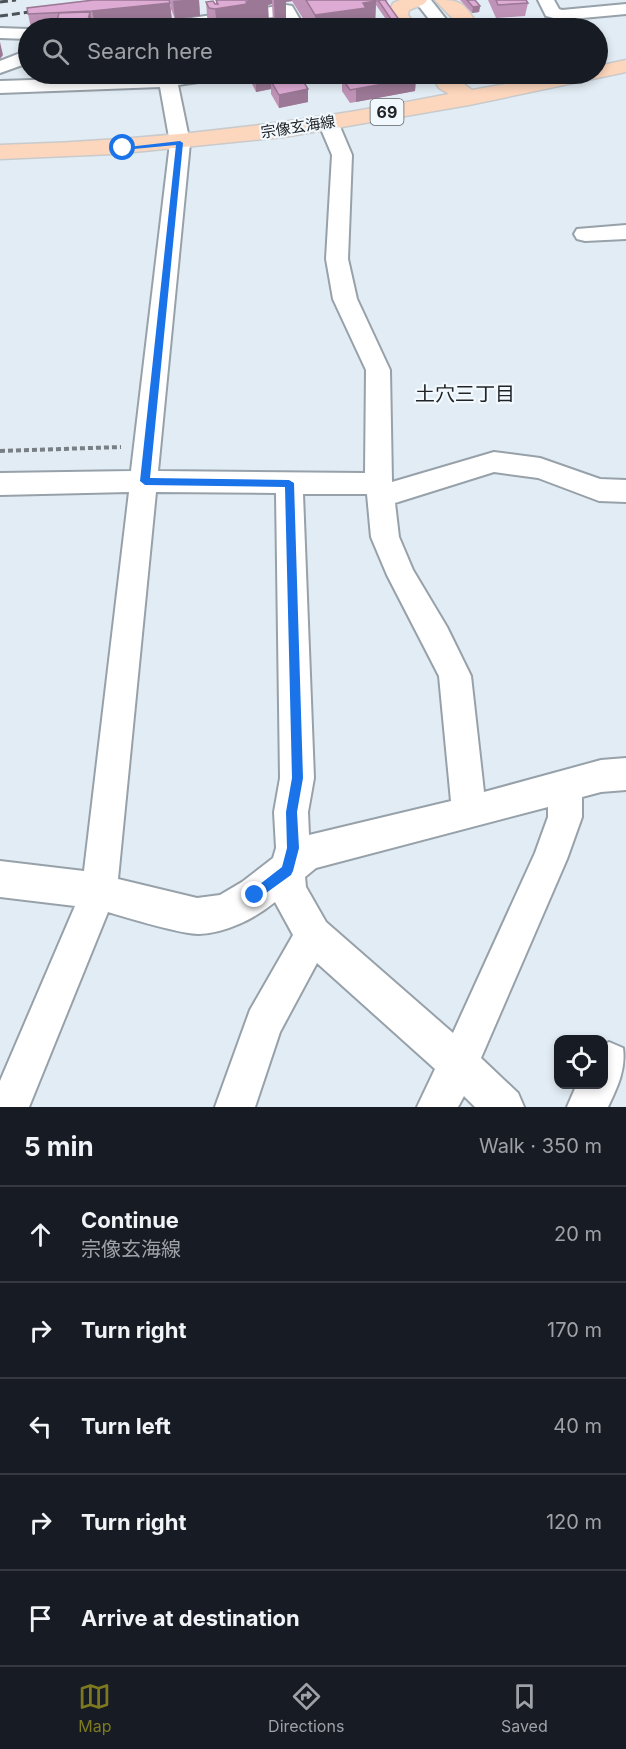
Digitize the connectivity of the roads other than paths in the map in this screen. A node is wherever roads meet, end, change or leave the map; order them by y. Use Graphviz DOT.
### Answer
graph roads {
  1 [pos="417,0"];
  2 [pos="422,0"];
  3 [pos="445,0"];
  4 [pos="546,0"];
  5 [pos="626,9"];
  6 [pos="229,18"];
  7 [pos="291,18"];
  8 [pos="400,18"];
  9 [pos="437,18"];
  10 [pos="463,18"];
  11 [pos="0,33"];
  12 [pos="18,34"];
  13 [pos="18,61"];
  14 [pos="626,66"];
  15 [pos="0,67"];
  16 [pos="608,70"];
  17 [pos="50,84"];
  18 [pos="169,84"];
  19 [pos="448,84"];
  20 [pos="468,84"];
  21 [pos="541,84"];
  22 [pos="0,87"];
  23 [pos="469,98"];
  24 [pos="328,122"];
  25 [pos="180,143"];
  26 [pos="0,152"];
  27 [pos="626,232"];
  28 [pos="585,234"];
  29 [pos="145,481"];
  30 [pos="289,483"];
  31 [pos="0,484"];
  32 [pos="380,490"];
  33 [pos="626,491"];
  34 [pos="626,774"];
  35 [pos="566,786"];
  36 [pos="469,813"];
  37 [pos="287,871"];
  38 [pos="0,879"];
  39 [pos="99,891"];
  40 [pos="313,935"];
  41 [pos="459,1064"];
  42 [pos="596,1089"];
  43 [pos="9,1107"];
  44 [pos="235,1107"];
  45 [pos="437,1107"];
  46 [pos="504,1107"];
  47 [pos="587,1107"];
  1 -- 8 [label="main road"];
  2 -- 9 [label="street"];
  3 -- 10 [label="main road"];
  4 -- 5 [label="street"];
  6 -- 7 [label="street"];
  11 -- 12 [label="street"];
  13 -- 15 [label="street"];
  14 -- 16 [label="main road"];
  17 -- 22 [label="street"];
  18 -- 25 [label="street"];
  19 -- 23 [label="main road"];
  20 -- 23 [label="main road"];
  21 -- 23 [label="main road, 宗像玄海線 / 69"];
  23 -- 24 [label="main road, 宗像玄海線 / 69"];
  24 -- 25 [label="main road, 宗像玄海線 / 69"];
  24 -- 32 [label="street"];
  25 -- 26 [label="main road, 宗像玄海線 / 69"];
  25 -- 29 [label="street"];
  27 -- 28 [label="street"];
  29 -- 30 [label="street"];
  29 -- 31 [label="street"];
  29 -- 39 [label="street"];
  30 -- 32 [label="street"];
  30 -- 37 [label="street"];
  32 -- 33 [label="street"];
  32 -- 36 [label="street"];
  34 -- 35 [label="street"];
  35 -- 36 [label="street"];
  35 -- 41 [label="street"];
  36 -- 37 [label="street"];
  37 -- 39 [label="street"];
  37 -- 40 [label="street"];
  38 -- 39 [label="street"];
  39 -- 43 [label="street"];
  40 -- 41 [label="street"];
  40 -- 44 [label="street"];
  41 -- 45 [label="street"];
  41 -- 46 [label="street"];
  42 -- 47 [label="street"];
}
